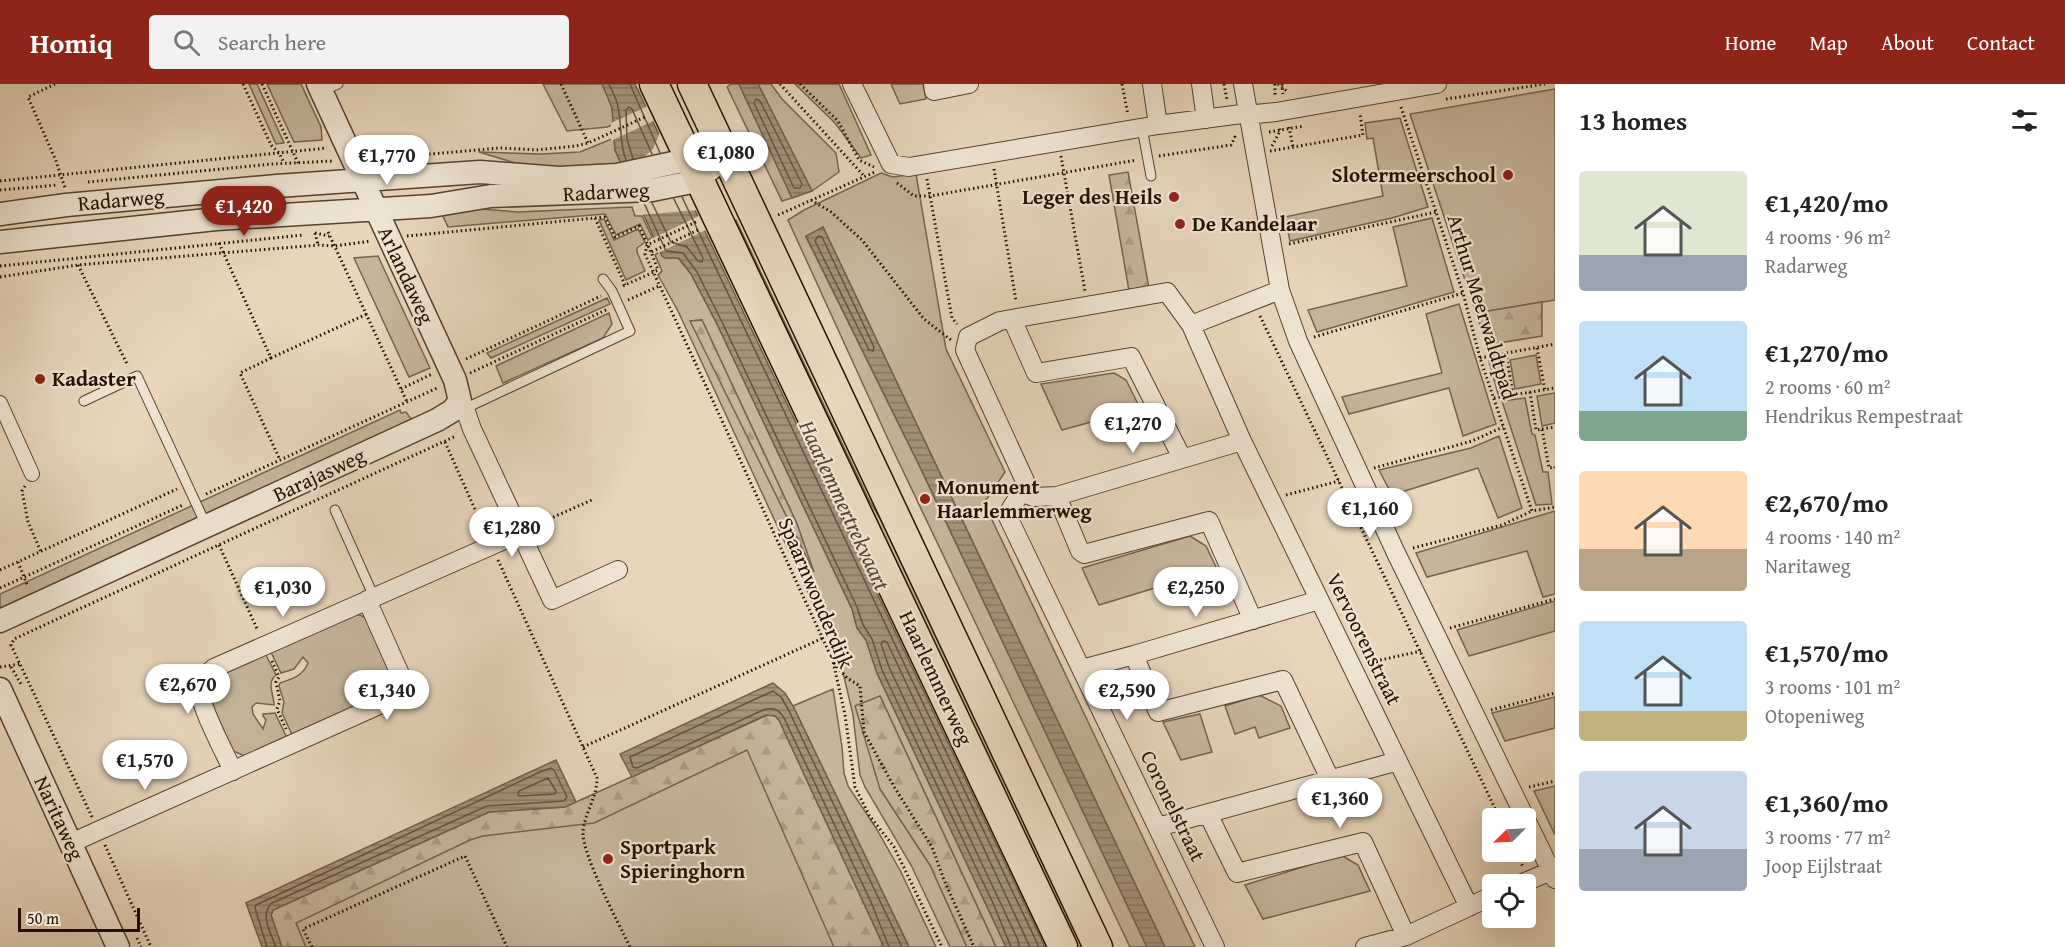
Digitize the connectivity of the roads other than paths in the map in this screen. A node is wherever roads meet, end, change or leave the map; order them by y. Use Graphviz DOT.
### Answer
graph roads {
  1 [pos="654,84"];
  2 [pos="692,84"];
  3 [pos="852,84"];
  4 [pos="933,84"];
  5 [pos="969,84"];
  6 [pos="1152,84"];
  7 [pos="1201,84"];
  8 [pos="1243,84"];
  9 [pos="1437,84"];
  10 [pos="326,86"];
  11 [pos="1249,113"];
  12 [pos="1206,118"];
  13 [pos="1144,128"];
  14 [pos="726,157"];
  15 [pos="354,162"];
  16 [pos="691,170"];
  17 [pos="1151,176"];
  18 [pos="622,184"];
  19 [pos="376,209"];
  20 [pos="0,214"];
  21 [pos="0,242"];
  22 [pos="603,279"];
  23 [pos="1280,290"];
  24 [pos="1016,318"];
  25 [pos="1191,325"];
  26 [pos="457,389"];
  27 [pos="84,401"];
  28 [pos="0,403"];
  29 [pos="1242,441"];
  30 [pos="1182,458"];
  31 [pos="32,474"];
  32 [pos="1023,493"];
  33 [pos="1057,496"];
  34 [pos="335,510"];
  35 [pos="520,533"];
  36 [pos="213,536"];
  37 [pos="618,570"];
  38 [pos="371,599"];
  39 [pos="1319,600"];
  40 [pos="1253,620"];
  41 [pos="0,621"];
  42 [pos="1134,655"];
  43 [pos="1082,669"];
  44 [pos="201,684"];
  45 [pos="0,689"];
  46 [pos="162,694"];
  47 [pos="1398,760"];
  48 [pos="233,771"];
  49 [pos="1330,778"];
  50 [pos="1208,814"];
  51 [pos="1158,827"];
  52 [pos="71,843"];
  53 [pos="1553,875"];
  54 [pos="1536,880"];
  55 [pos="1482,901"];
  56 [pos="1469,907"];
  57 [pos="1406,936"];
  58 [pos="118,947"];
  59 [pos="1063,947"];
  60 [pos="1098,947"];
  61 [pos="1215,947"];
  62 [pos="1365,947"];
  1 -- 16 [label="main road, Haarlemmerweg"];
  2 -- 14 [label="main road, Haarlemmerweg"];
  3 -- 13 [label="street"];
  4 -- 5 [label="street"];
  6 -- 13 [label="street"];
  7 -- 12 [label="street"];
  8 -- 11 [label="street"];
  9 -- 11 [label="street"];
  10 -- 15 [label="street, Arlandaweg"];
  11 -- 12 [label="street"];
  11 -- 23 [label="street"];
  12 -- 13 [label="street"];
  13 -- 17 [label="lane"];
  14 -- 16 [label="street, Radarweg"];
  14 -- 60 [label="main road, Haarlemmerweg"];
  15 -- 18 [label="street, Radarweg"];
  15 -- 19 [label="street, Arlandaweg"];
  15 -- 20 [label="street, Radarweg"];
  16 -- 18 [label="street, Radarweg"];
  16 -- 59 [label="main road, Haarlemmerweg"];
  18 -- 19 [label="street, Radarweg"];
  19 -- 21 [label="street, Radarweg"];
  19 -- 26 [label="street, Arlandaweg"];
  22 -- 26 [label="lane, Barajasweg"];
  23 -- 25 [label="street"];
  23 -- 53 [label="street"];
  24 -- 25 [label="street, Vervoorenstraat"];
  24 -- 30 [label="street"];
  24 -- 32 [label="street"];
  25 -- 29 [label="street, Vervoorenstraat"];
  26 -- 35 [label="street"];
  26 -- 36 [label="street, Barajasweg"];
  27 -- 36 [label="lane"];
  28 -- 31 [label="street"];
  29 -- 30 [label="street"];
  29 -- 39 [label="street, Vervoorenstraat"];
  30 -- 33 [label="street"];
  32 -- 33 [label="street"];
  32 -- 43 [label="street, Coronelstraat"];
  33 -- 40 [label="street"];
  34 -- 38 [label="lane"];
  35 -- 37 [label="street"];
  35 -- 38 [label="street"];
  36 -- 41 [label="street, Barajasweg"];
  38 -- 44 [label="street"];
  38 -- 48 [label="street"];
  39 -- 40 [label="street"];
  39 -- 47 [label="street, Vervoorenstraat"];
  40 -- 42 [label="street"];
  42 -- 43 [label="street"];
  42 -- 49 [label="street"];
  43 -- 51 [label="street, Coronelstraat"];
  44 -- 46 [label="lane"];
  44 -- 48 [label="street"];
  45 -- 52 [label="street, Naritaweg"];
  47 -- 49 [label="street"];
  47 -- 56 [label="street, Vervoorenstraat"];
  48 -- 52 [label="street"];
  49 -- 50 [label="street"];
  50 -- 51 [label="street"];
  50 -- 57 [label="street"];
  51 -- 61 [label="street, Coronelstraat"];
  52 -- 58 [label="street, Naritaweg"];
  53 -- 54 [label="street"];
  55 -- 56 [label="street"];
  56 -- 57 [label="street"];
  57 -- 62 [label="street"];
}
